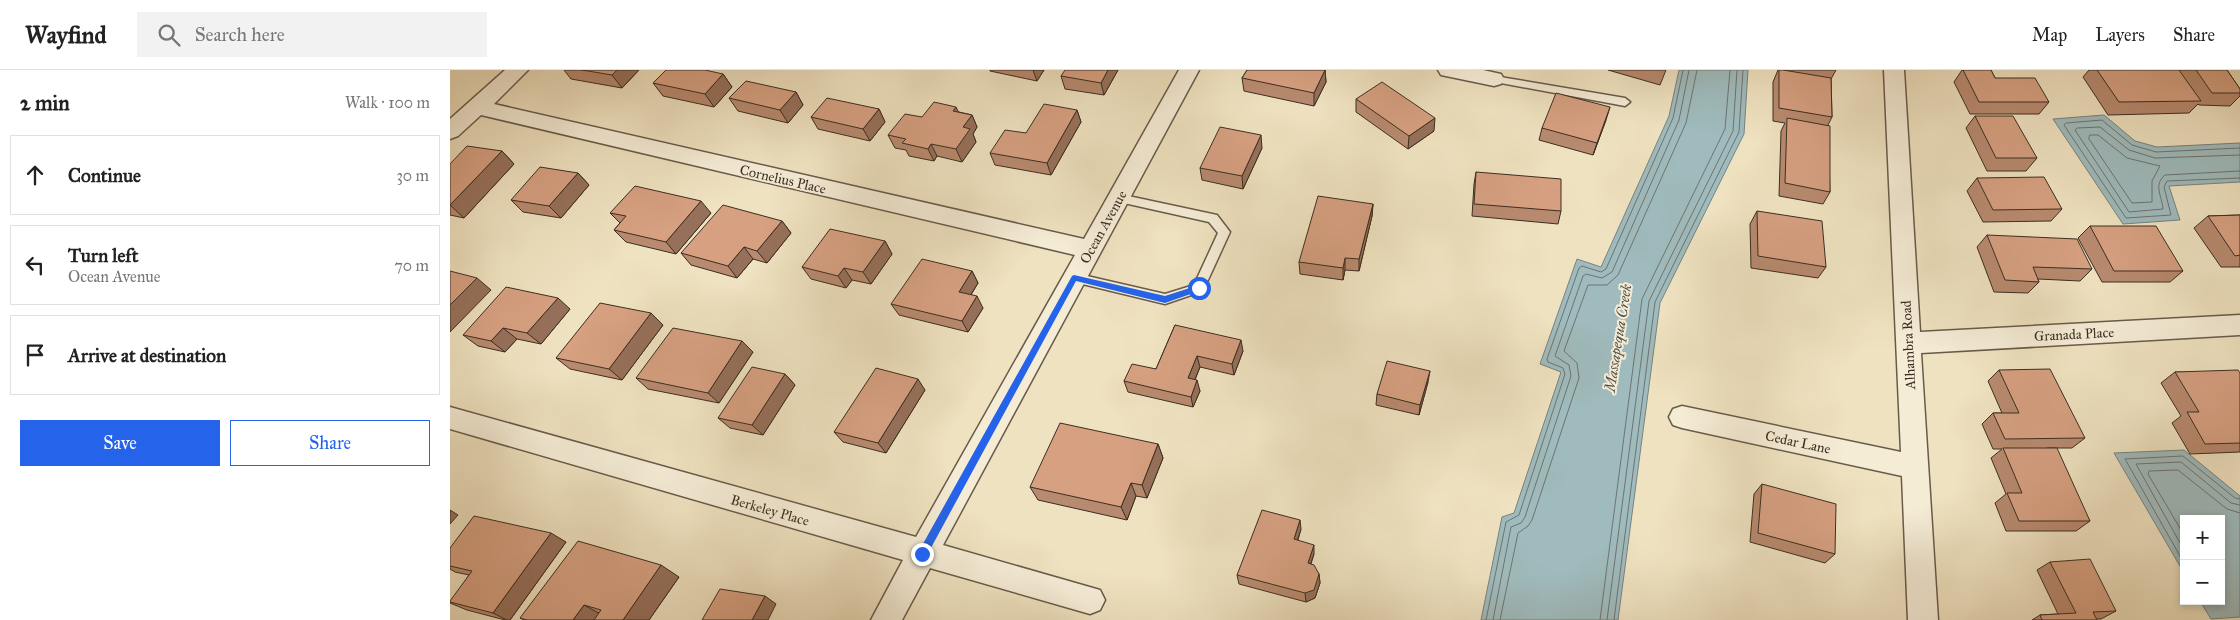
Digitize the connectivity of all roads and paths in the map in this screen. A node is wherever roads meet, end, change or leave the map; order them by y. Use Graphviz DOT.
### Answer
graph roads {
  1 [pos="518,70"];
  2 [pos="1189,70"];
  3 [pos="1448,70"];
  4 [pos="1894,70"];
  5 [pos="1494,79"];
  6 [pos="1625,102"];
  7 [pos="477,107"];
  8 [pos="450,131"];
  9 [pos="1119,198"];
  10 [pos="1090,250"];
  11 [pos="1074,278"];
  12 [pos="2240,325"];
  13 [pos="1908,343"];
  14 [pos="1682,417"];
  15 [pos="450,418"];
  16 [pos="1914,467"];
  17 [pos="922,554"];
  18 [pos="1919,564"];
  19 [pos="1090,600"];
  20 [pos="886,620"];
  21 [pos="1923,620"];
  22 [pos="1942,620"];
  1 -- 7 [label="street"];
  2 -- 9 [label="street, Ocean Avenue"];
  3 -- 5 [label="street"];
  4 -- 13 [label="street, Alhambra Road"];
  5 -- 6 [label="lane"];
  7 -- 8 [label="street"];
  7 -- 10 [label="street, Cornelius Place"];
  9 -- 10 [label="street, Ocean Avenue"];
  9 -- 11 [label="lane"];
  10 -- 11 [label="street, Ocean Avenue"];
  11 -- 17 [label="street, Ocean Avenue"];
  12 -- 13 [label="street, Granada Place"];
  13 -- 16 [label="street, Alhambra Road"];
  14 -- 16 [label="street, Cedar Lane"];
  15 -- 17 [label="street, Berkeley Place"];
  16 -- 18 [label="street, Alhambra Road"];
  17 -- 19 [label="street, Berkeley Place"];
  17 -- 20 [label="street, Ocean Avenue"];
  18 -- 21 [label="street, Alhambra Road"];
  18 -- 22 [label="street"];
}
